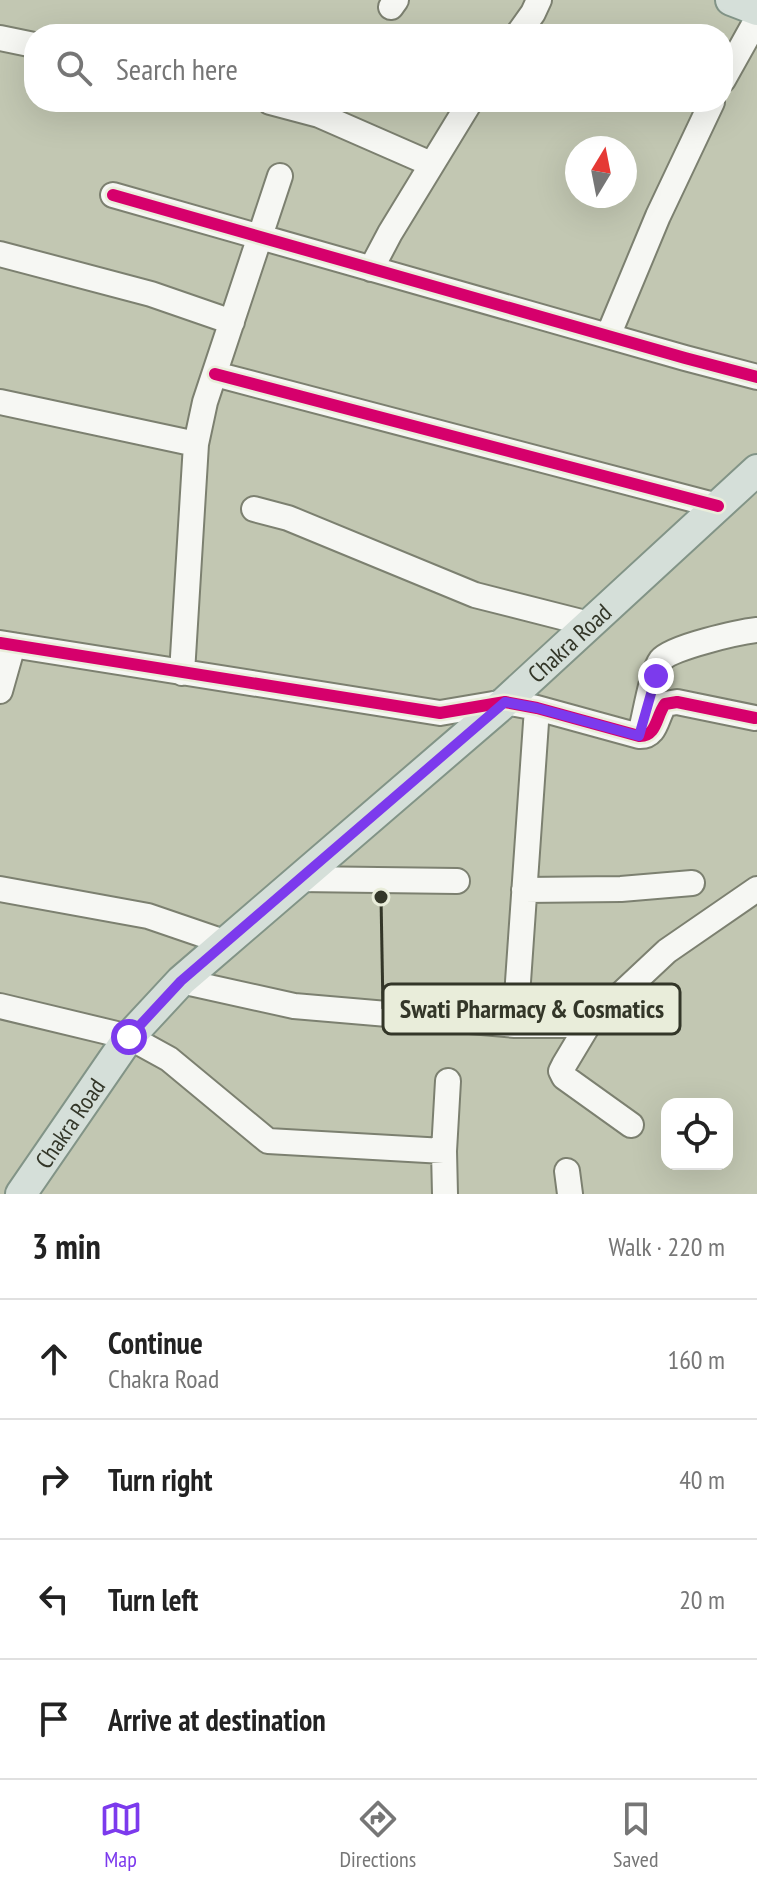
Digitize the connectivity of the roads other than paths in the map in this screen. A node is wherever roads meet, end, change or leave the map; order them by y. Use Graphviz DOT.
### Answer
graph roads {
  1 [pos="539,0"];
  2 [pos="731,0"];
  3 [pos="757,10"];
  4 [pos="757,19"];
  5 [pos="525,24"];
  6 [pos="0,38"];
  7 [pos="24,43"];
  8 [pos="733,62"];
  9 [pos="308,112"];
  10 [pos="464,112"];
  11 [pos="707,112"];
  12 [pos="431,164"];
  13 [pos="280,176"];
  14 [pos="113,195"];
  15 [pos="259,236"];
  16 [pos="0,254"];
  17 [pos="371,269"];
  18 [pos="232,322"];
  19 [pos="608,336"];
  20 [pos="215,374"];
  21 [pos="757,377"];
  22 [pos="0,402"];
  23 [pos="196,444"];
  24 [pos="757,470"];
  25 [pos="718,506"];
  26 [pos="254,509"];
  27 [pos="589,624"];
  28 [pos="757,630"];
  29 [pos="7,644"];
  30 [pos="182,673"];
  31 [pos="0,691"];
  32 [pos="505,702"];
  33 [pos="537,708"];
  34 [pos="755,718"];
  35 [pos="639,736"];
  36 [pos="299,879"];
  37 [pos="457,881"];
  38 [pos="692,883"];
  39 [pos="0,889"];
  40 [pos="757,889"];
  41 [pos="524,890"];
  42 [pos="227,943"];
  43 [pos="181,981"];
  44 [pos="0,1006"];
  45 [pos="515,1025"];
  46 [pos="588,1025"];
  47 [pos="129,1037"];
  48 [pos="448,1081"];
  49 [pos="631,1125"];
  50 [pos="444,1151"];
  51 [pos="21,1194"];
  52 [pos="445,1194"];
  1 -- 5 [label="street"];
  2 -- 3 [label="main road"];
  4 -- 8 [label="street"];
  6 -- 7 [label="street"];
  9 -- 12 [label="street"];
  10 -- 12 [label="street"];
  11 -- 19 [label="street"];
  12 -- 17 [label="street"];
  13 -- 15 [label="street"];
  14 -- 15 [label="street"];
  15 -- 17 [label="street"];
  15 -- 18 [label="street"];
  16 -- 18 [label="street"];
  17 -- 19 [label="street"];
  18 -- 20 [label="street"];
  19 -- 21 [label="street"];
  20 -- 23 [label="street"];
  20 -- 25 [label="street"];
  22 -- 23 [label="street"];
  23 -- 30 [label="street"];
  24 -- 25 [label="main road, Chakra Road"];
  25 -- 27 [label="main road, Chakra Road"];
  26 -- 27 [label="street"];
  27 -- 32 [label="main road, Chakra Road"];
  28 -- 35 [label="street"];
  29 -- 30 [label="street"];
  29 -- 31 [label="street"];
  30 -- 32 [label="street"];
  32 -- 33 [label="street"];
  32 -- 36 [label="main road, Chakra Road"];
  33 -- 35 [label="street"];
  33 -- 41 [label="street"];
  34 -- 35 [label="street"];
  36 -- 37 [label="street"];
  36 -- 42 [label="main road, Chakra Road"];
  38 -- 41 [label="street"];
  39 -- 42 [label="street"];
  40 -- 46 [label="street"];
  41 -- 45 [label="street"];
  42 -- 43 [label="main road, Chakra Road"];
  43 -- 45 [label="street"];
  43 -- 47 [label="main road, Chakra Road"];
  44 -- 47 [label="street"];
  45 -- 46 [label="street"];
  46 -- 49 [label="street"];
  47 -- 50 [label="street"];
  47 -- 51 [label="main road, Chakra Road"];
  48 -- 50 [label="street"];
  50 -- 52 [label="street"];
}
